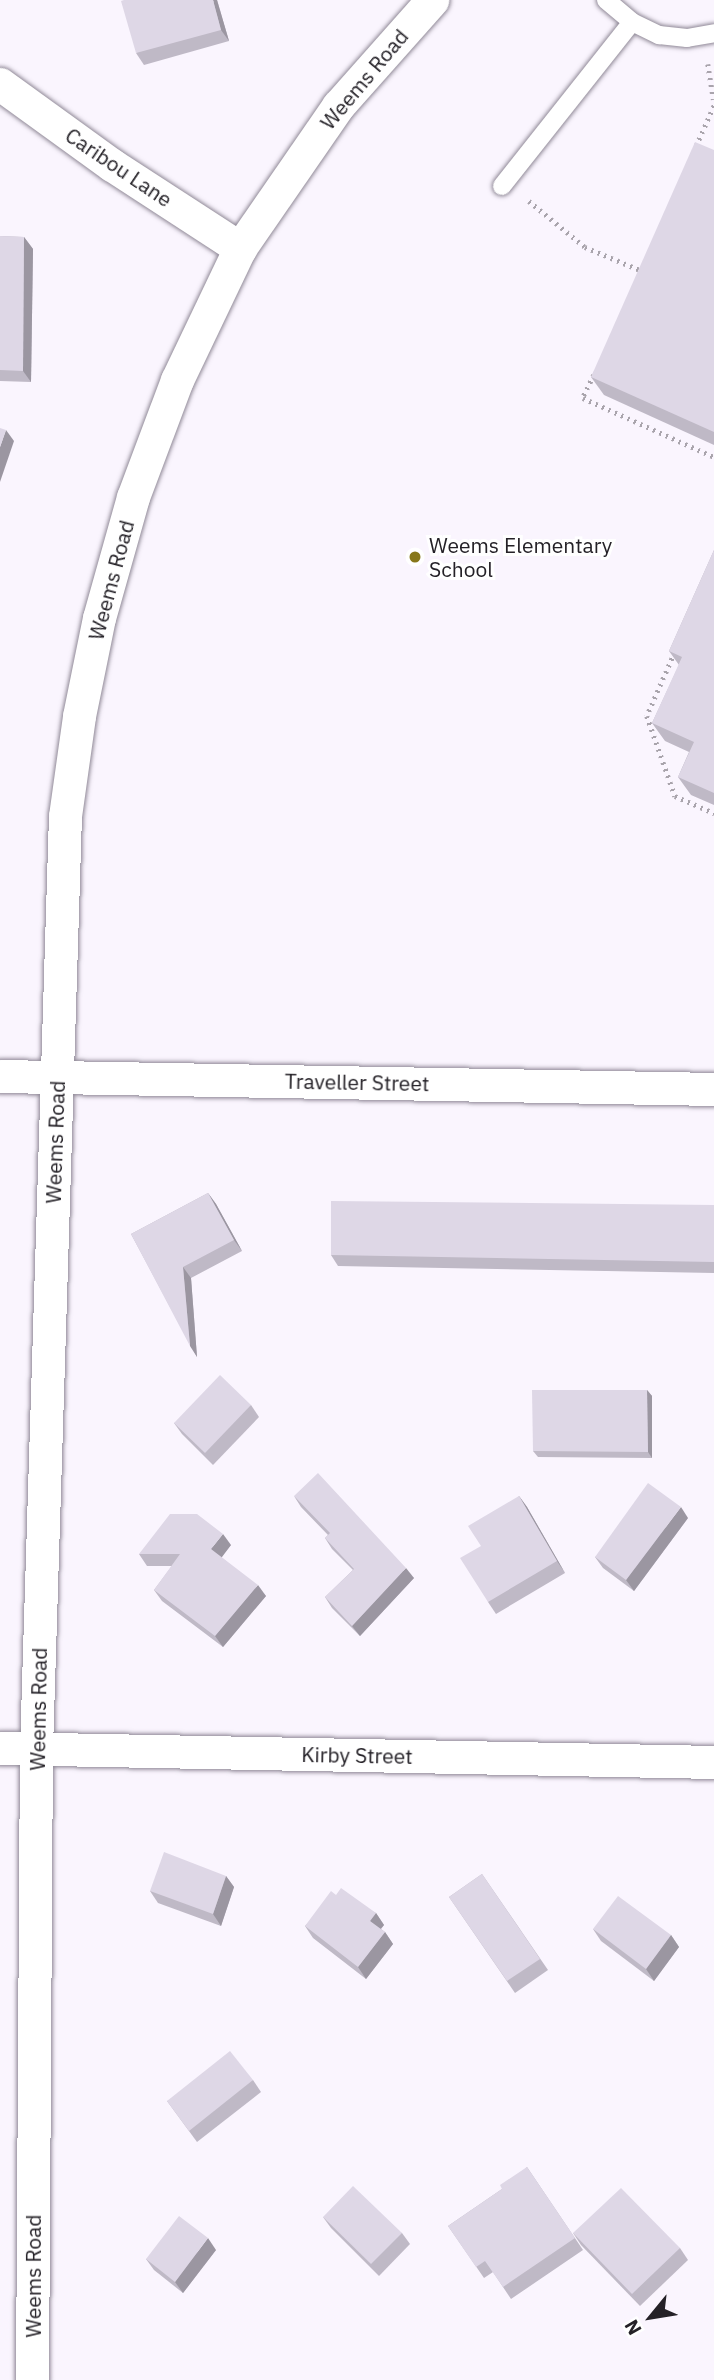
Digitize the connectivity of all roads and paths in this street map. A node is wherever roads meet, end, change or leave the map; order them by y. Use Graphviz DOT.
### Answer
graph roads {
  1 [pos="432,0"];
  2 [pos="606,0"];
  3 [pos="632,22"];
  4 [pos="714,33"];
  5 [pos="0,84"];
  6 [pos="714,105"];
  7 [pos="691,156"];
  8 [pos="504,185"];
  9 [pos="240,248"];
  10 [pos="646,257"];
  11 [pos="640,270"];
  12 [pos="634,283"];
  13 [pos="595,372"];
  14 [pos="714,457"];
  15 [pos="680,640"];
  16 [pos="714,813"];
  17 [pos="0,1076"];
  18 [pos="57,1077"];
  19 [pos="714,1089"];
  20 [pos="0,1748"];
  21 [pos="36,1748"];
  22 [pos="714,1762"];
  23 [pos="32,2380"];
  1 -- 9 [label="street, Weems Road"];
  2 -- 3 [label="lane"];
  3 -- 4 [label="lane"];
  3 -- 8 [label="lane"];
  5 -- 9 [label="street, Caribou Lane"];
  6 -- 7 [label="path"];
  8 -- 11 [label="path"];
  9 -- 18 [label="street, Weems Road"];
  10 -- 11 [label="path"];
  11 -- 12 [label="path"];
  13 -- 14 [label="path"];
  15 -- 16 [label="path"];
  17 -- 18 [label="street, Traveller Street"];
  18 -- 19 [label="street, Traveller Street"];
  18 -- 21 [label="street, Weems Road"];
  20 -- 21 [label="street, Kirby Street"];
  21 -- 22 [label="street, Kirby Street"];
  21 -- 23 [label="street, Weems Road"];
}
